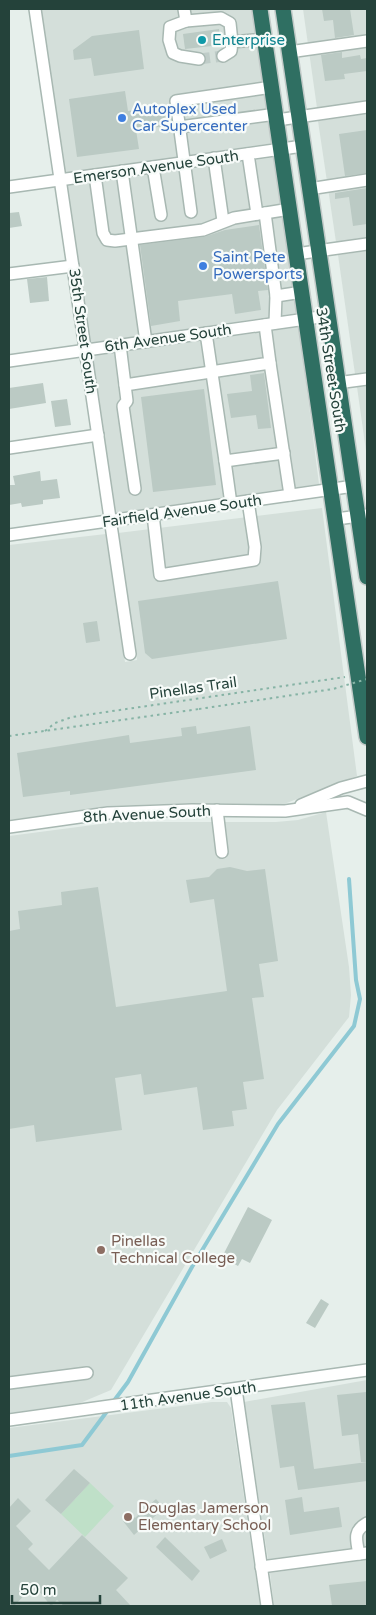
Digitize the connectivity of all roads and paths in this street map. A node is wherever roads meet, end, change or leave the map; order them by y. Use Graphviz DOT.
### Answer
graph roads {
  1 [pos="35,9"];
  2 [pos="184,9"];
  3 [pos="260,9"];
  4 [pos="283,9"];
  5 [pos="186,21"];
  6 [pos="265,39"];
  7 [pos="367,41"];
  8 [pos="232,42"];
  9 [pos="289,52"];
  10 [pos="223,56"];
  11 [pos="199,59"];
  12 [pos="272,87"];
  13 [pos="367,107"];
  14 [pos="276,117"];
  15 [pos="299,117"];
  16 [pos="179,127"];
  17 [pos="303,146"];
  18 [pos="281,149"];
  19 [pos="248,154"];
  20 [pos="214,158"];
  21 [pos="184,163"];
  22 [pos="153,167"];
  23 [pos="122,171"];
  24 [pos="94,175"];
  25 [pos="60,180"];
  26 [pos="367,180"];
  27 [pos="9,187"];
  28 [pos="309,189"];
  29 [pos="290,209"];
  30 [pos="191,212"];
  31 [pos="261,214"];
  32 [pos="161,215"];
  33 [pos="223,221"];
  34 [pos="131,239"];
  35 [pos="367,244"];
  36 [pos="318,251"];
  37 [pos="296,254"];
  38 [pos="73,266"];
  39 [pos="9,274"];
  40 [pos="302,292"];
  41 [pos="276,296"];
  42 [pos="327,316"];
  43 [pos="306,319"];
  44 [pos="270,324"];
  45 [pos="206,333"];
  46 [pos="146,342"];
  47 [pos="120,345"];
  48 [pos="85,350"];
  49 [pos="9,361"];
  50 [pos="270,363"];
  51 [pos="212,372"];
  52 [pos="367,379"];
  53 [pos="337,383"];
  54 [pos="125,385"];
  55 [pos="98,435"];
  56 [pos="9,448"];
  57 [pos="284,453"];
  58 [pos="225,461"];
  59 [pos="354,486"];
  60 [pos="135,488"];
  61 [pos="332,490"];
  62 [pos="290,495"];
  63 [pos="248,501"];
  64 [pos="231,504"];
  65 [pos="153,515"];
  66 [pos="363,516"];
  67 [pos="336,519"];
  68 [pos="110,521"];
  69 [pos="9,535"];
  70 [pos="367,577"];
  71 [pos="130,654"];
  72 [pos="348,677"];
  73 [pos="367,680"];
  74 [pos="45,731"];
  75 [pos="9,736"];
  76 [pos="367,736"];
  77 [pos="367,781"];
  78 [pos="217,810"];
  79 [pos="367,810"];
  80 [pos="285,811"];
  81 [pos="9,826"];
  82 [pos="222,852"];
  83 [pos="367,1370"];
  84 [pos="88,1373"];
  85 [pos="9,1383"];
  86 [pos="236,1389"];
  87 [pos="9,1420"];
  88 [pos="367,1523"];
  89 [pos="363,1553"];
  90 [pos="262,1567"];
  91 [pos="268,1606"];
  1 -- 25 [label="street, 35th Street South"];
  2 -- 5 [label="street"];
  3 -- 6 [label="highway, 34th Street South"];
  4 -- 9 [label="highway, 34th Street South"];
  5 -- 8 [label="street"];
  5 -- 11 [label="street"];
  6 -- 8 [label="street"];
  6 -- 12 [label="highway, 34th Street South"];
  7 -- 9 [label="street"];
  8 -- 10 [label="street"];
  9 -- 15 [label="highway, 34th Street South"];
  12 -- 14 [label="highway, 34th Street South"];
  12 -- 16 [label="street"];
  13 -- 15 [label="street"];
  14 -- 15 [label="street"];
  14 -- 16 [label="street"];
  14 -- 18 [label="highway, 34th Street South"];
  15 -- 17 [label="highway, 34th Street South"];
  16 -- 21 [label="street"];
  17 -- 18 [label="street, Emerson Avenue South"];
  17 -- 28 [label="highway, 34th Street South"];
  18 -- 19 [label="street, Emerson Avenue South"];
  18 -- 29 [label="highway, 34th Street South"];
  19 -- 20 [label="street, Emerson Avenue South"];
  19 -- 31 [label="street"];
  20 -- 21 [label="street, Emerson Avenue South"];
  20 -- 33 [label="street"];
  21 -- 22 [label="street, Emerson Avenue South"];
  21 -- 30 [label="street"];
  22 -- 23 [label="street, Emerson Avenue South"];
  22 -- 32 [label="street"];
  23 -- 24 [label="street, Emerson Avenue South"];
  23 -- 34 [label="street"];
  24 -- 25 [label="street, Emerson Avenue South"];
  24 -- 34 [label="street"];
  25 -- 27 [label="street, Emerson Avenue South"];
  25 -- 38 [label="street, 35th Street South"];
  26 -- 28 [label="street"];
  28 -- 36 [label="highway, 34th Street South"];
  29 -- 31 [label="street"];
  29 -- 37 [label="highway, 34th Street South"];
  31 -- 33 [label="street"];
  31 -- 41 [label="street"];
  33 -- 34 [label="street"];
  34 -- 46 [label="street"];
  35 -- 36 [label="street"];
  36 -- 37 [label="street"];
  36 -- 42 [label="highway, 34th Street South"];
  37 -- 40 [label="highway, 34th Street South"];
  38 -- 39 [label="street"];
  38 -- 48 [label="street, 35th Street South"];
  40 -- 41 [label="street"];
  40 -- 43 [label="highway, 34th Street South"];
  41 -- 44 [label="street"];
  42 -- 43 [label="street, 6th Avenue South"];
  42 -- 53 [label="highway, 34th Street South"];
  43 -- 44 [label="street, 6th Avenue South"];
  43 -- 61 [label="highway, 34th Street South"];
  44 -- 45 [label="street, 6th Avenue South"];
  44 -- 50 [label="street"];
  45 -- 46 [label="street, 6th Avenue South"];
  45 -- 51 [label="street"];
  46 -- 47 [label="street, 6th Avenue South"];
  47 -- 48 [label="street, 6th Avenue South"];
  47 -- 54 [label="street"];
  48 -- 49 [label="street, 6th Avenue South"];
  48 -- 55 [label="street, 35th Street South"];
  50 -- 51 [label="street"];
  50 -- 57 [label="street"];
  51 -- 54 [label="street"];
  51 -- 58 [label="street"];
  52 -- 53 [label="street"];
  53 -- 59 [label="highway, 34th Street South"];
  54 -- 60 [label="street"];
  55 -- 56 [label="street"];
  55 -- 68 [label="street, 35th Street South"];
  57 -- 58 [label="street"];
  57 -- 62 [label="street"];
  58 -- 64 [label="street"];
  59 -- 61 [label="street, Fairfield Avenue South"];
  59 -- 66 [label="highway, 34th Street South"];
  61 -- 62 [label="street, Fairfield Avenue South"];
  61 -- 67 [label="highway, 34th Street South"];
  62 -- 63 [label="street, Fairfield Avenue South"];
  63 -- 64 [label="street, Fairfield Avenue South"];
  63 -- 65 [label="street"];
  64 -- 65 [label="street, Fairfield Avenue South"];
  65 -- 68 [label="street, Fairfield Avenue South"];
  66 -- 67 [label="street"];
  66 -- 70 [label="highway, 34th Street South"];
  67 -- 76 [label="highway, 34th Street South"];
  68 -- 69 [label="street, Fairfield Avenue South"];
  68 -- 71 [label="street, 35th Street South"];
  72 -- 74 [label="path, Pinellas Trail"];
  73 -- 74 [label="path, bridge"];
  74 -- 75 [label="path"];
  77 -- 80 [label="street, 8th Avenue South"];
  78 -- 80 [label="street, 8th Avenue South"];
  78 -- 81 [label="street, 8th Avenue South"];
  78 -- 82 [label="street"];
  79 -- 80 [label="street, 8th Avenue South"];
  83 -- 86 [label="street, 11th Avenue South"];
  84 -- 85 [label="street"];
  86 -- 87 [label="street, 11th Avenue South"];
  86 -- 90 [label="street"];
  88 -- 89 [label="street"];
  89 -- 90 [label="street"];
  90 -- 91 [label="street"];
}
